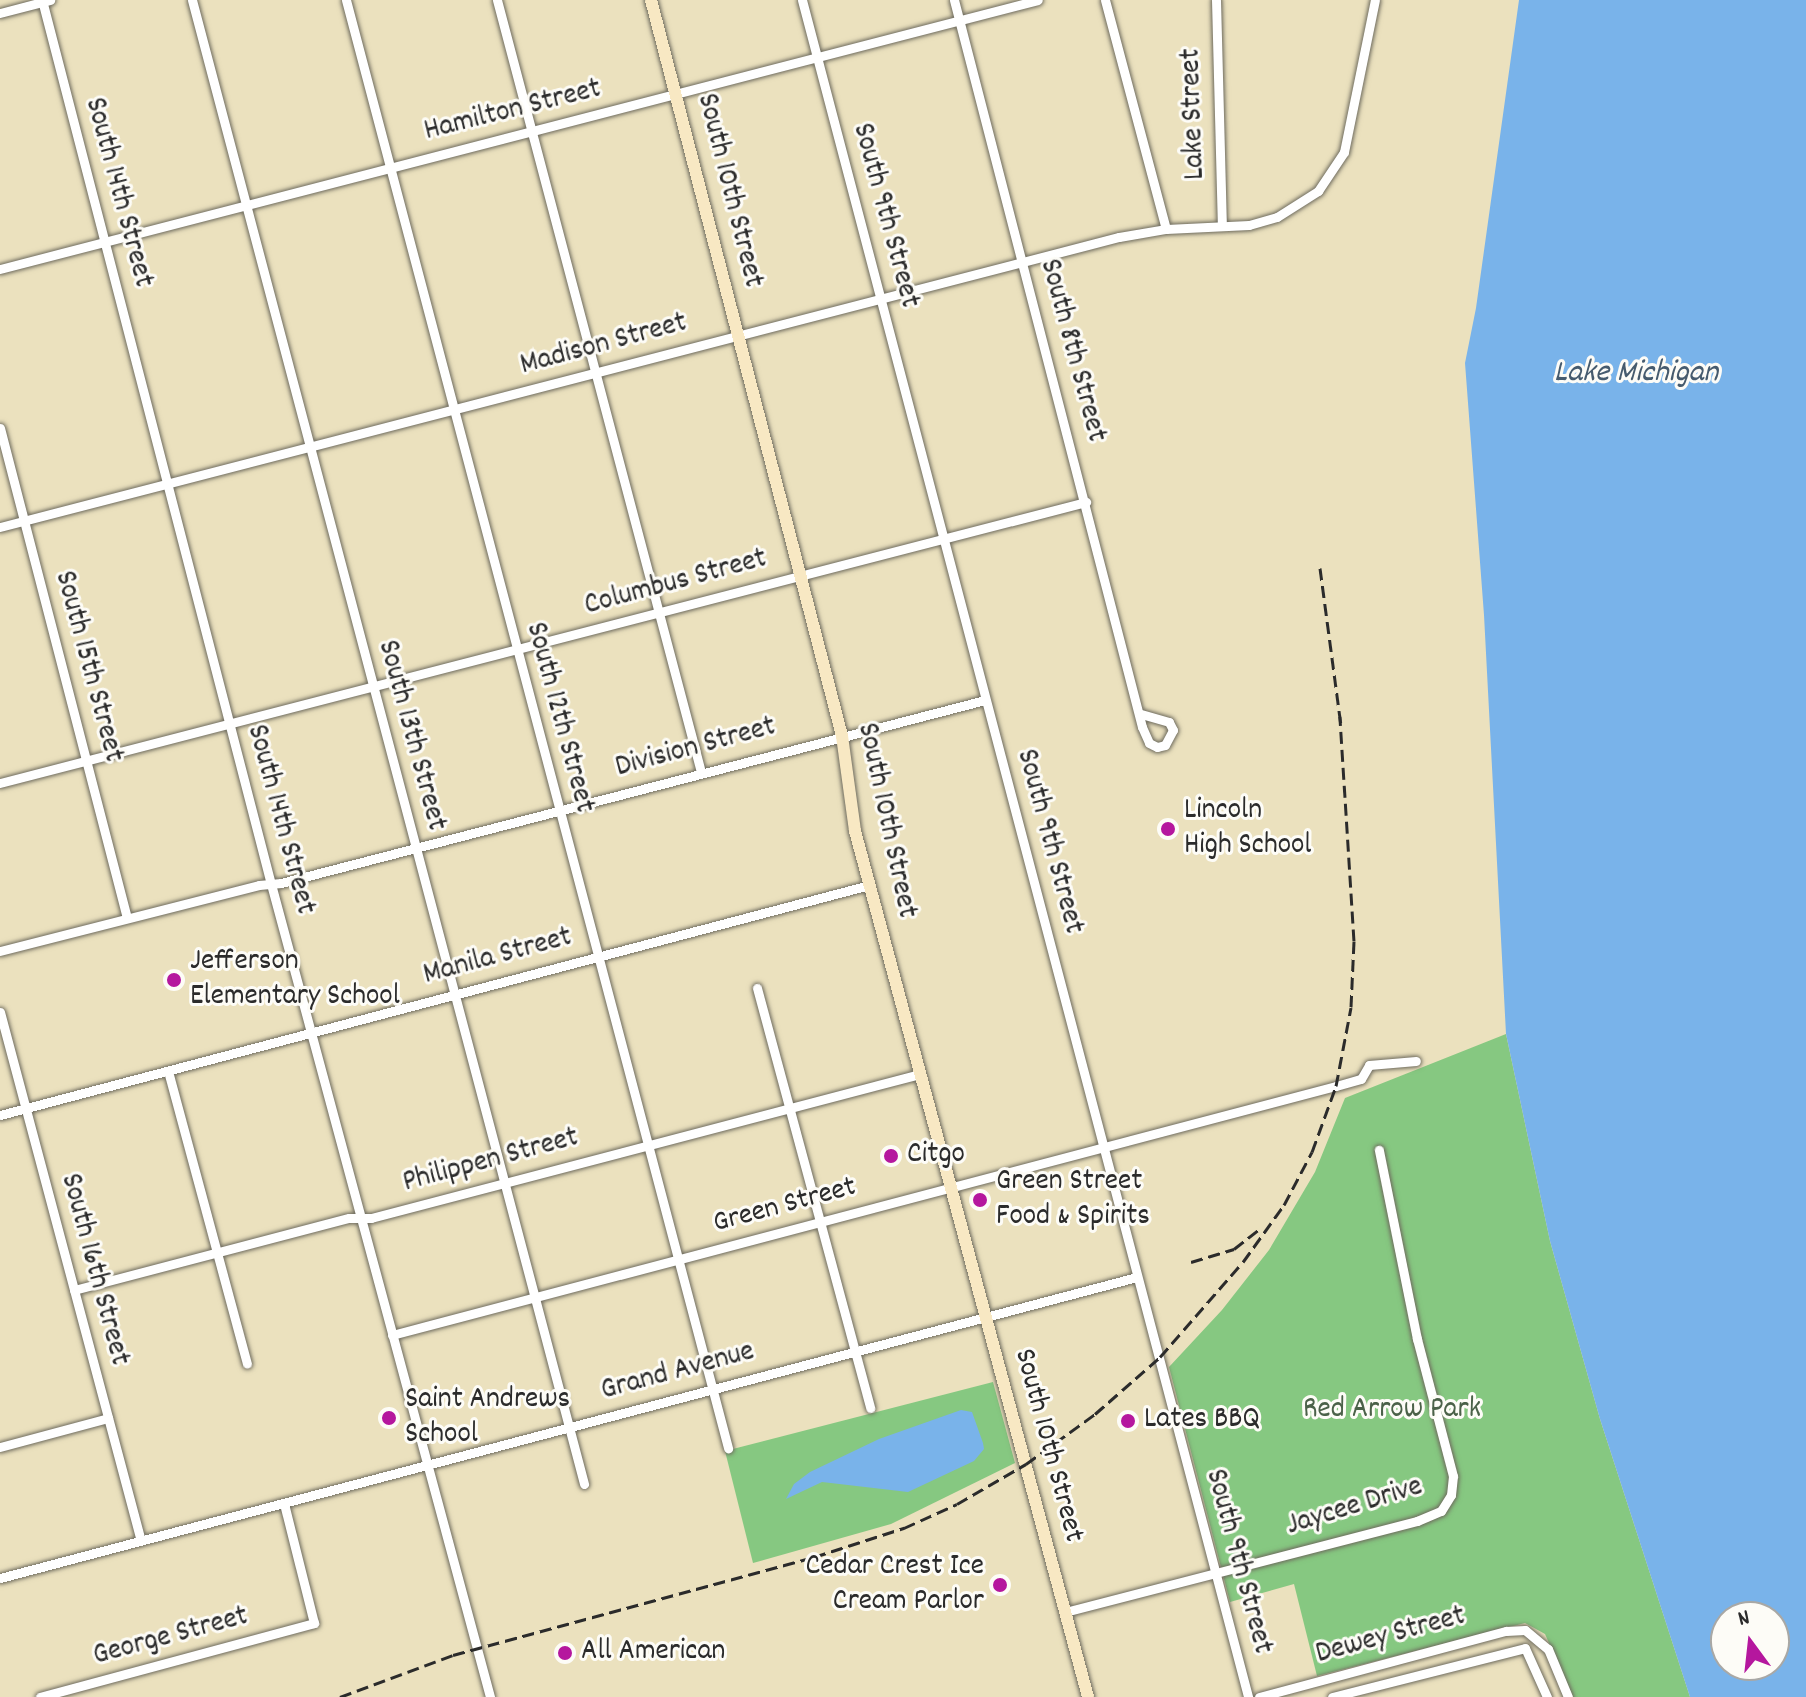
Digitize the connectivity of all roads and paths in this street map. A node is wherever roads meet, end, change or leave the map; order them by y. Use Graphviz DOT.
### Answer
graph roads {
  1 [pos="192,0"];
  2 [pos="346,0"];
  3 [pos="497,0"];
  4 [pos="651,0"];
  5 [pos="802,0"];
  6 [pos="954,0"];
  7 [pos="1038,0"];
  8 [pos="1105,0"];
  9 [pos="1216,0"];
  10 [pos="1375,0"];
  11 [pos="45,1"];
  12 [pos="0,13"];
  13 [pos="959,20"];
  14 [pos="817,57"];
  15 [pos="676,95"];
  16 [pos="532,132"];
  17 [pos="389,169"];
  18 [pos="245,205"];
  19 [pos="1222,226"];
  20 [pos="1166,229"];
  21 [pos="104,242"];
  22 [pos="1022,261"];
  23 [pos="0,269"];
  24 [pos="881,299"];
  25 [pos="738,336"];
  26 [pos="595,373"];
  27 [pos="453,410"];
  28 [pos="0,428"];
  29 [pos="310,446"];
  30 [pos="167,484"];
  31 [pos="1086,502"];
  32 [pos="23,521"];
  33 [pos="0,527"];
  34 [pos="943,539"];
  35 [pos="801,576"];
  36 [pos="659,613"];
  37 [pos="515,650"];
  38 [pos="372,687"];
  39 [pos="985,700"];
  40 [pos="1141,714"];
  41 [pos="229,725"];
  42 [pos="842,736"];
  43 [pos="87,761"];
  44 [pos="701,772"];
  45 [pos="0,783"];
  46 [pos="557,811"];
  47 [pos="414,848"];
  48 [pos="271,884"];
  49 [pos="869,885"];
  50 [pos="127,918"];
  51 [pos="0,951"];
  52 [pos="596,957"];
  53 [pos="757,988"];
  54 [pos="453,995"];
  55 [pos="0,1012"];
  56 [pos="311,1032"];
  57 [pos="1416,1061"];
  58 [pos="168,1071"];
  59 [pos="920,1074"];
  60 [pos="25,1108"];
  61 [pos="789,1109"];
  62 [pos="0,1115"];
  63 [pos="647,1145"];
  64 [pos="1103,1147"];
  65 [pos="1379,1150"];
  66 [pos="504,1184"];
  67 [pos="950,1188"];
  68 [pos="360,1218"];
  69 [pos="822,1222"];
  70 [pos="217,1252"];
  71 [pos="677,1259"];
  72 [pos="1137,1277"];
  73 [pos="74,1290"];
  74 [pos="535,1298"];
  75 [pos="985,1317"];
  76 [pos="392,1335"];
  77 [pos="855,1351"];
  78 [pos="247,1364"];
  79 [pos="713,1390"];
  80 [pos="870,1408"];
  81 [pos="108,1418"];
  82 [pos="569,1427"];
  83 [pos="0,1447"];
  84 [pos="728,1448"];
  85 [pos="427,1465"];
  86 [pos="584,1484"];
  87 [pos="284,1504"];
  88 [pos="141,1541"];
  89 [pos="1214,1573"];
  90 [pos="0,1578"];
  91 [pos="1065,1612"];
  92 [pos="1536,1635"];
  93 [pos="1525,1648"];
  94 [pos="1390,1662"];
  95 [pos="1394,1680"];
  96 [pos="40,1697"];
  97 [pos="490,1697"];
  98 [pos="1088,1697"];
  99 [pos="1248,1697"];
  100 [pos="1259,1697"];
  101 [pos="1332,1697"];
  102 [pos="1547,1697"];
  103 [pos="1568,1697"];
  1 -- 18 [label="street, South 13th Street"];
  2 -- 17 [label="street, South 12th Street"];
  3 -- 16 [label="street"];
  4 -- 15 [label="street, South 10th Street"];
  5 -- 14 [label="street, South 9th Street"];
  6 -- 13 [label="street, South 8th Street"];
  7 -- 13 [label="street, Hamilton Street"];
  8 -- 20 [label="street"];
  9 -- 19 [label="street, Lake Street"];
  10 -- 19 [label="street, Madison Street"];
  11 -- 12 [label="street"];
  11 -- 21 [label="street, South 14th Street"];
  13 -- 14 [label="street, Hamilton Street"];
  13 -- 22 [label="street, South 8th Street"];
  14 -- 15 [label="street, Hamilton Street"];
  14 -- 24 [label="street, South 9th Street"];
  15 -- 16 [label="street, Hamilton Street"];
  15 -- 25 [label="street, South 10th Street"];
  16 -- 17 [label="street, Hamilton Street"];
  16 -- 26 [label="street"];
  17 -- 18 [label="street, Hamilton Street"];
  17 -- 27 [label="street, South 12th Street"];
  18 -- 21 [label="street, Hamilton Street"];
  18 -- 29 [label="street, South 13th Street"];
  19 -- 20 [label="street, Madison Street"];
  20 -- 22 [label="street, Madison Street"];
  21 -- 23 [label="street, Hamilton Street"];
  21 -- 30 [label="street, South 14th Street"];
  22 -- 24 [label="street, Madison Street"];
  22 -- 31 [label="street, South 8th Street"];
  24 -- 25 [label="street, Madison Street"];
  24 -- 34 [label="street, South 9th Street"];
  25 -- 26 [label="street, Madison Street"];
  25 -- 35 [label="street, South 10th Street"];
  26 -- 27 [label="street, Madison Street"];
  26 -- 36 [label="street"];
  27 -- 29 [label="street, Madison Street"];
  27 -- 37 [label="street, South 12th Street"];
  28 -- 32 [label="street, South 15th Street"];
  29 -- 30 [label="street, Madison Street"];
  29 -- 38 [label="street, South 13th Street"];
  30 -- 32 [label="street, Madison Street"];
  30 -- 41 [label="street, South 14th Street"];
  31 -- 34 [label="street, Columbus Street"];
  31 -- 40 [label="street, South 8th Street"];
  32 -- 33 [label="street, Madison Street"];
  32 -- 43 [label="street, South 15th Street"];
  34 -- 35 [label="street, Columbus Street"];
  34 -- 39 [label="street, South 9th Street"];
  35 -- 36 [label="street, Columbus Street"];
  35 -- 42 [label="street, South 10th Street"];
  36 -- 37 [label="street, Columbus Street"];
  36 -- 44 [label="street"];
  37 -- 38 [label="street, Columbus Street"];
  37 -- 46 [label="street, South 12th Street"];
  38 -- 41 [label="street, Columbus Street"];
  38 -- 47 [label="street, South 13th Street"];
  39 -- 42 [label="street, Division Street"];
  39 -- 64 [label="street, South 9th Street"];
  41 -- 43 [label="street, Columbus Street"];
  41 -- 48 [label="street, South 14th Street"];
  42 -- 44 [label="street, Division Street"];
  42 -- 49 [label="street, South 10th Street"];
  43 -- 45 [label="street, Columbus Street"];
  43 -- 50 [label="street, South 15th Street"];
  44 -- 46 [label="street, Division Street"];
  46 -- 47 [label="street, Division Street"];
  46 -- 52 [label="street, South 12th Street"];
  47 -- 48 [label="street, Division Street"];
  47 -- 54 [label="street, South 13th Street"];
  48 -- 50 [label="street, Division Street"];
  48 -- 56 [label="street, South 14th Street"];
  49 -- 52 [label="street, Manila Street"];
  49 -- 59 [label="street, South 10th Street"];
  50 -- 51 [label="street, Division Street"];
  52 -- 54 [label="street, Manila Street"];
  52 -- 63 [label="street, South 12th Street"];
  53 -- 61 [label="street"];
  54 -- 56 [label="street, Manila Street"];
  54 -- 66 [label="street, South 13th Street"];
  55 -- 60 [label="street, South 16th Street"];
  56 -- 58 [label="street, Manila Street"];
  56 -- 68 [label="street, South 14th Street"];
  57 -- 64 [label="street, Green Street"];
  58 -- 60 [label="street, Manila Street"];
  58 -- 70 [label="street"];
  59 -- 61 [label="street, Philippen Street"];
  59 -- 67 [label="street, South 10th Street"];
  60 -- 62 [label="street, Manila Street"];
  60 -- 73 [label="street, South 16th Street"];
  61 -- 63 [label="street, Philippen Street"];
  61 -- 69 [label="street"];
  63 -- 66 [label="street, Philippen Street"];
  63 -- 71 [label="street, South 12th Street"];
  64 -- 67 [label="street, Green Street"];
  64 -- 72 [label="street, South 9th Street"];
  65 -- 89 [label="street, Jaycee Drive"];
  66 -- 68 [label="street, Philippen Street"];
  66 -- 74 [label="street, South 13th Street"];
  67 -- 69 [label="street, Green Street"];
  67 -- 75 [label="street, South 10th Street"];
  68 -- 70 [label="street, Philippen Street"];
  68 -- 76 [label="street, South 14th Street"];
  69 -- 71 [label="street, Green Street"];
  69 -- 77 [label="street"];
  70 -- 73 [label="street, Philippen Street"];
  70 -- 78 [label="street"];
  71 -- 74 [label="street, Green Street"];
  71 -- 79 [label="street, South 12th Street"];
  72 -- 75 [label="street, Grand Avenue"];
  72 -- 89 [label="street, South 9th Street"];
  73 -- 81 [label="street, South 16th Street"];
  74 -- 76 [label="street, Green Street"];
  74 -- 82 [label="street, South 13th Street"];
  75 -- 77 [label="street, Grand Avenue"];
  75 -- 91 [label="street, South 10th Street"];
  76 -- 85 [label="street, South 14th Street"];
  77 -- 79 [label="street, Grand Avenue"];
  77 -- 80 [label="street"];
  79 -- 82 [label="street, Grand Avenue"];
  79 -- 84 [label="street, South 12th Street"];
  81 -- 83 [label="street"];
  81 -- 88 [label="street, South 16th Street"];
  82 -- 85 [label="street, Grand Avenue"];
  82 -- 86 [label="street, South 13th Street"];
  85 -- 87 [label="street, Grand Avenue"];
  85 -- 97 [label="street, South 14th Street"];
  87 -- 88 [label="street, Grand Avenue"];
  87 -- 96 [label="street, George Street"];
  88 -- 90 [label="street, Grand Avenue"];
  89 -- 91 [label="street, Jaycee Drive"];
  89 -- 99 [label="street, South 9th Street"];
  91 -- 98 [label="street, South 10th Street"];
  92 -- 93 [label="street"];
  92 -- 94 [label="street, Dewey Street"];
  92 -- 103 [label="street"];
  93 -- 95 [label="street, Dewey Street"];
  93 -- 102 [label="street"];
  94 -- 95 [label="street"];
  94 -- 100 [label="street, Dewey Street"];
  95 -- 101 [label="street, Dewey Street"];
}
